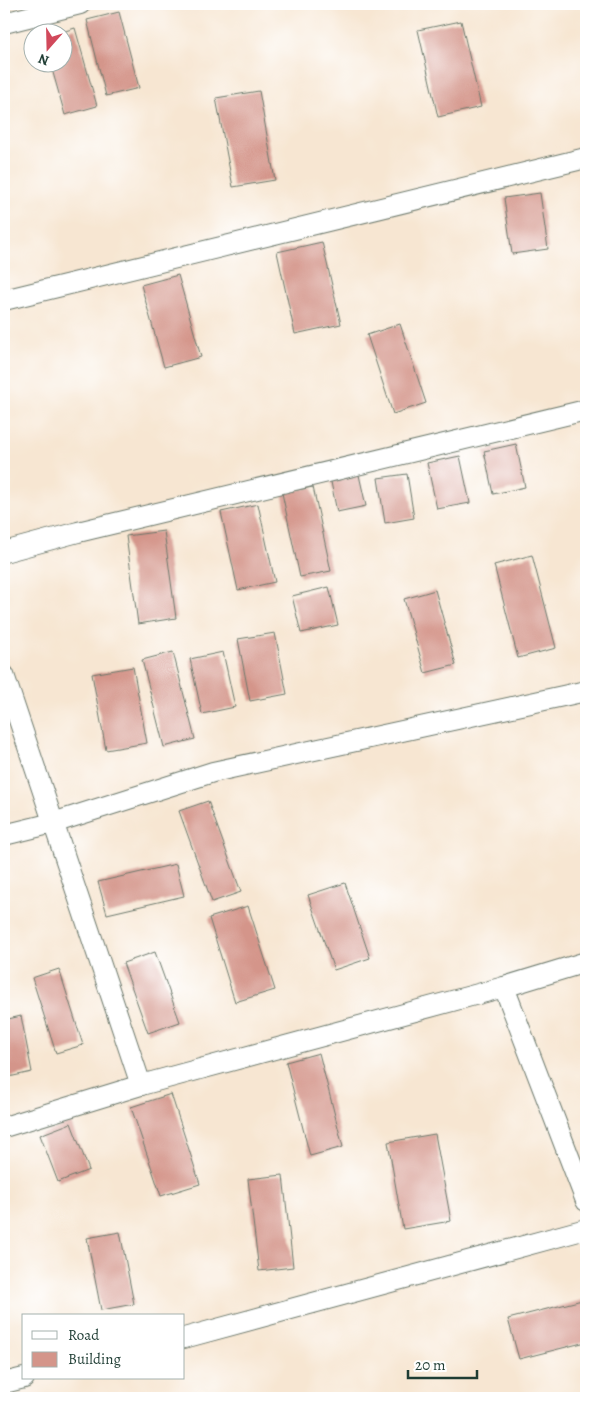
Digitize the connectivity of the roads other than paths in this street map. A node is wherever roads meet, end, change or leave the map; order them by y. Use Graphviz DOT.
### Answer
graph roads {
  1 [pos="80,4"];
  2 [pos="4,23"];
  3 [pos="586,158"];
  4 [pos="4,300"];
  5 [pos="586,410"];
  6 [pos="4,552"];
  7 [pos="4,675"];
  8 [pos="586,691"];
  9 [pos="53,822"];
  10 [pos="4,835"];
  11 [pos="586,962"];
  12 [pos="504,987"];
  13 [pos="141,1085"];
  14 [pos="4,1127"];
  15 [pos="586,1201"];
  16 [pos="586,1229"];
  17 [pos="185,1338"];
  18 [pos="22,1378"];
  19 [pos="4,1383"];
  1 -- 2 [label="street"];
  3 -- 4 [label="street"];
  5 -- 6 [label="street"];
  7 -- 9 [label="street"];
  8 -- 9 [label="street"];
  9 -- 10 [label="street"];
  9 -- 13 [label="street"];
  11 -- 12 [label="street"];
  12 -- 13 [label="street"];
  12 -- 15 [label="street"];
  13 -- 14 [label="street"];
  16 -- 17 [label="street"];
  18 -- 19 [label="street"];
}
